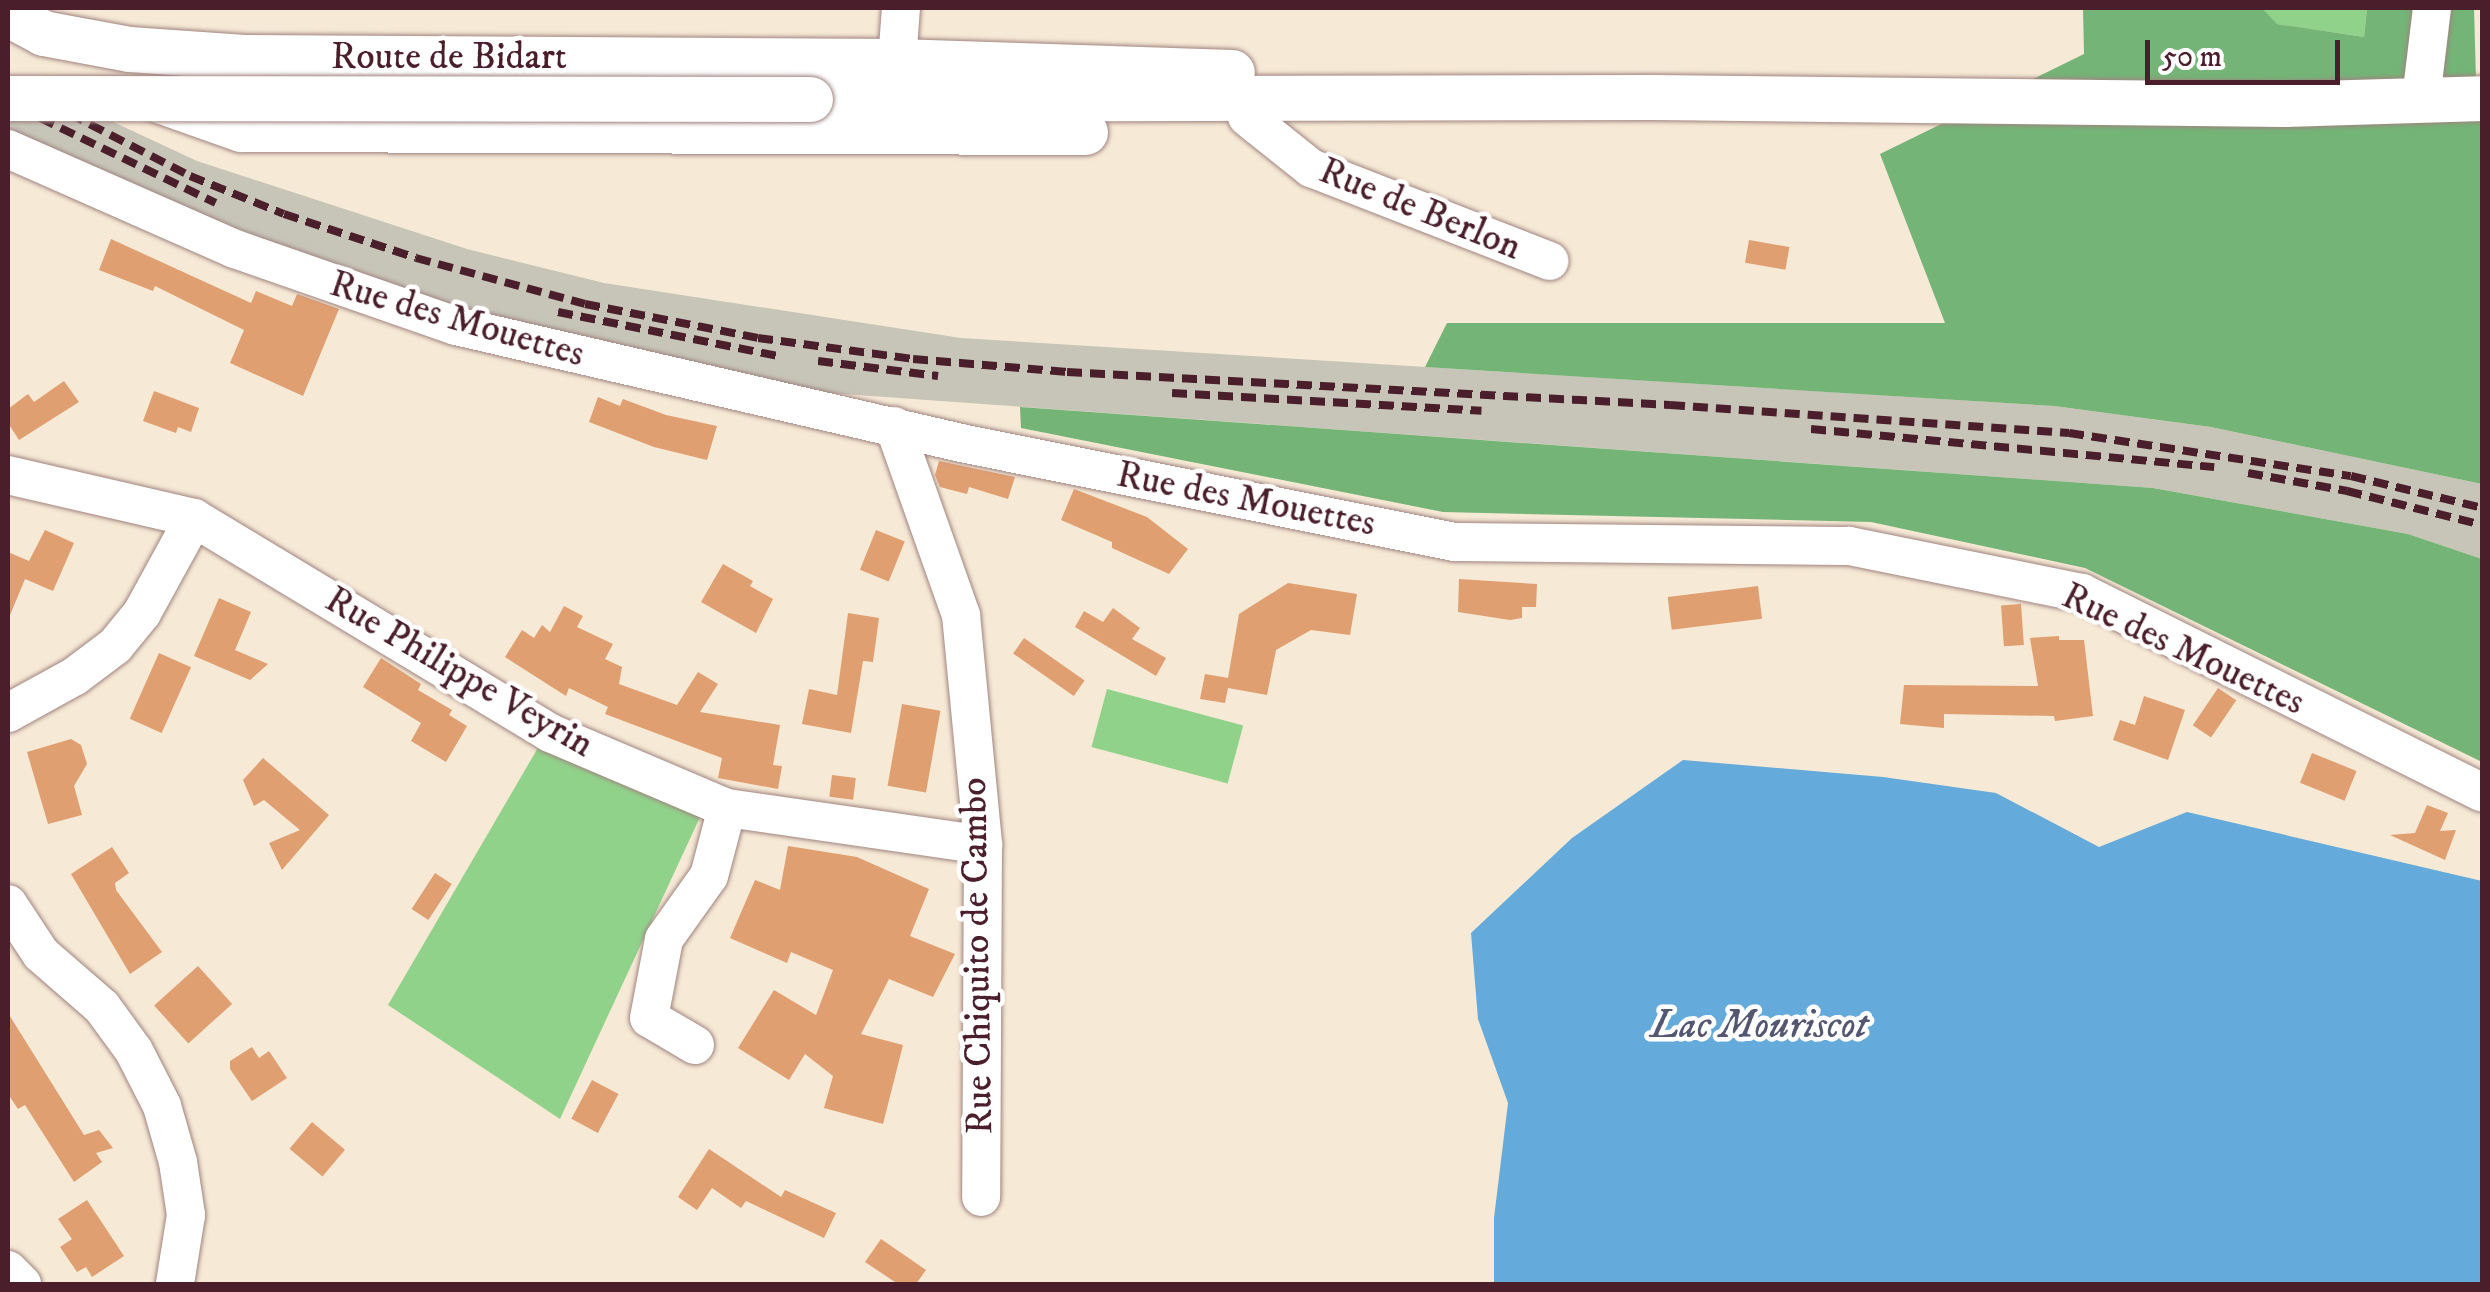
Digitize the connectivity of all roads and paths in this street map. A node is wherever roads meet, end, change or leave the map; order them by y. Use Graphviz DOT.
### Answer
graph roads {
  1 [pos="901,8"];
  2 [pos="2432,8"];
  3 [pos="25,23"];
  4 [pos="897,61"];
  5 [pos="8,98"];
  6 [pos="1654,98"];
  7 [pos="2482,98"];
  8 [pos="2421,99"];
  9 [pos="1344,102"];
  10 [pos="1246,117"];
  11 [pos="8,149"];
  12 [pos="1550,261"];
  13 [pos="894,426"];
  14 [pos="8,475"];
  15 [pos="194,518"];
  16 [pos="8,714"];
  17 [pos="2482,792"];
  18 [pos="726,808"];
  19 [pos="983,845"];
  20 [pos="8,904"];
  21 [pos="695,1045"];
  22 [pos="981,1197"];
  23 [pos="8,1270"];
  24 [pos="22,1284"];
  25 [pos="175,1284"];
  1 -- 4 [label="street"];
  2 -- 8 [label="street"];
  3 -- 4 [label="main road, Route de Bidart"];
  3 -- 10 [label="main road"];
  4 -- 6 [label="main road, Route de Bidart"];
  5 -- 9 [label="main road, bridge"];
  6 -- 8 [label="main road"];
  6 -- 9 [label="main road"];
  7 -- 8 [label="main road"];
  9 -- 10 [label="main road"];
  10 -- 12 [label="street, Rue de Berlon"];
  11 -- 13 [label="street, Rue des Mouettes"];
  13 -- 17 [label="street, Rue des Mouettes"];
  13 -- 19 [label="street, Rue Chiquito de Cambo"];
  14 -- 15 [label="street, Rue Philippe Veyrin"];
  15 -- 16 [label="street"];
  15 -- 18 [label="street, Rue Philippe Veyrin"];
  18 -- 19 [label="street, Rue Philippe Veyrin"];
  18 -- 21 [label="street"];
  19 -- 22 [label="street, Rue Chiquito de Cambo"];
  20 -- 25 [label="street"];
  23 -- 24 [label="street"];
}
